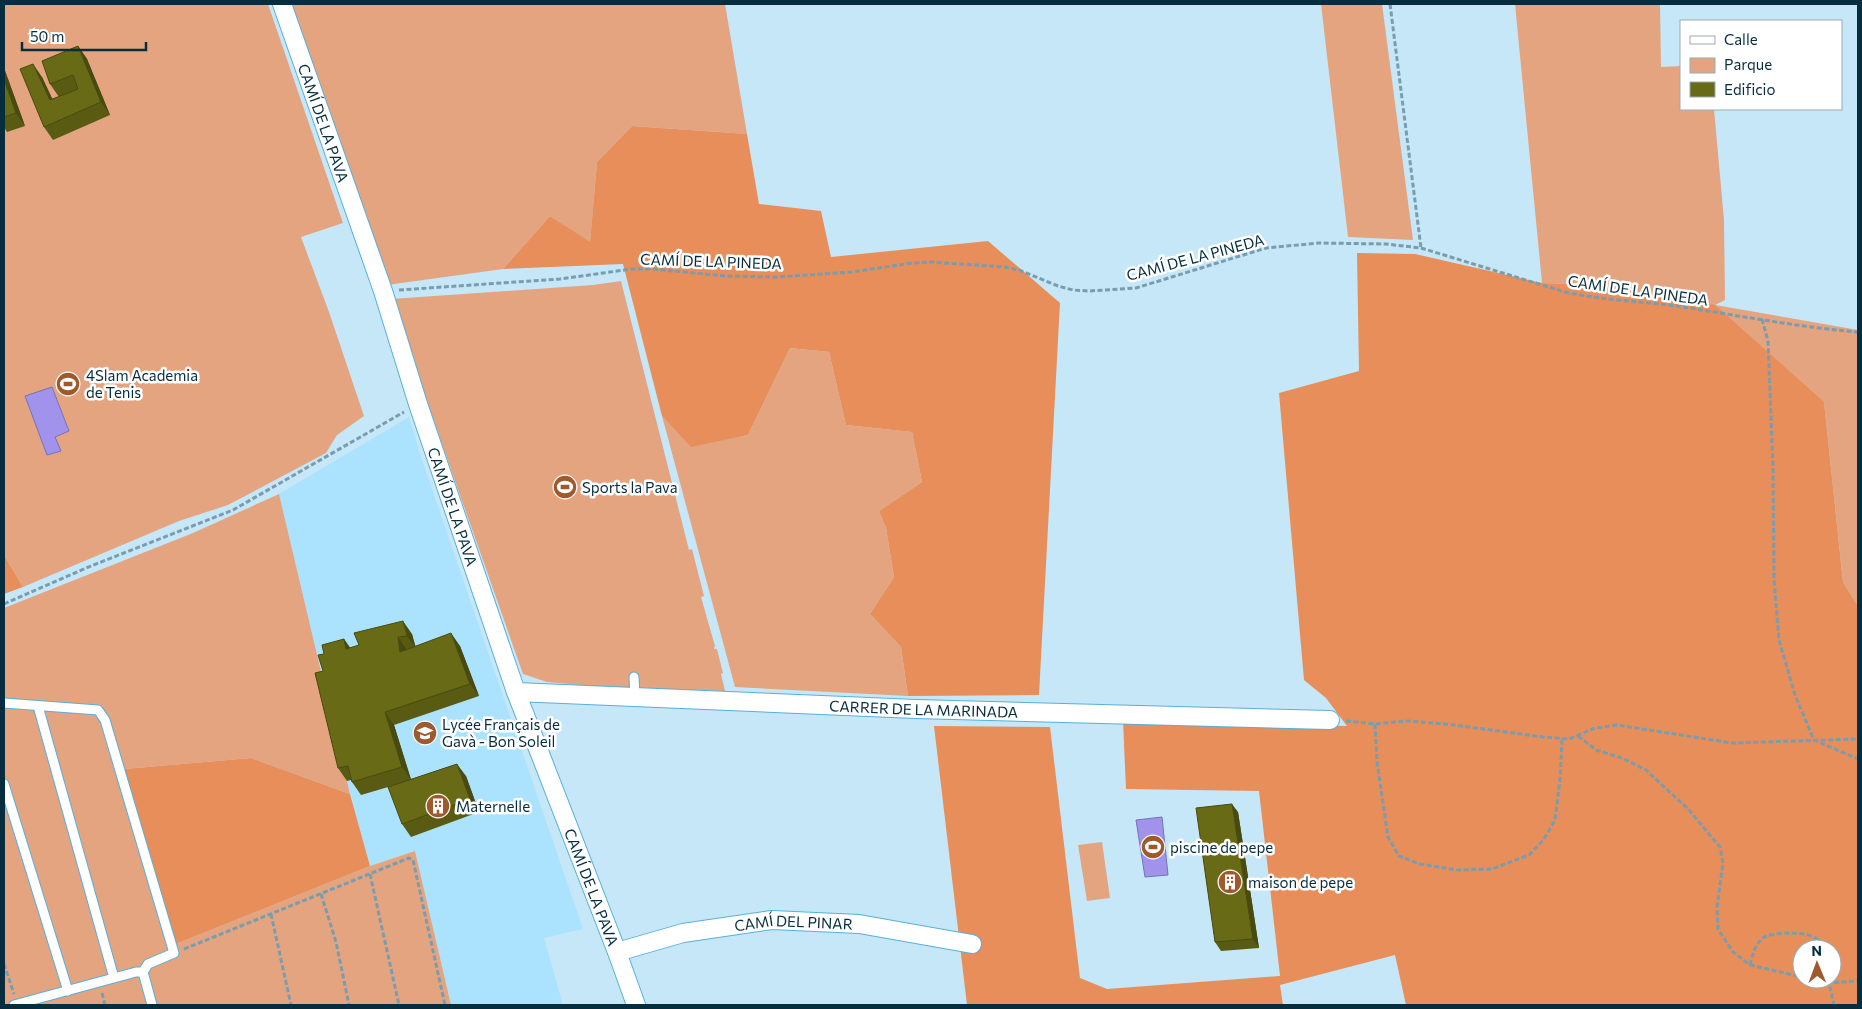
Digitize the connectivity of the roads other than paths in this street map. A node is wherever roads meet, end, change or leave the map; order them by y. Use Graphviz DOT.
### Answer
graph roads {
  1 [pos="282,4"];
  2 [pos="634,677"];
  3 [pos="516,692"];
  4 [pos="635,696"];
  5 [pos="4,703"];
  6 [pos="38,706"];
  7 [pos="1330,720"];
  8 [pos="4,784"];
  9 [pos="972,944"];
  10 [pos="617,952"];
  11 [pos="142,972"];
  12 [pos="114,978"];
  13 [pos="68,991"];
  14 [pos="15,1005"];
  15 [pos="152,1005"];
  16 [pos="636,1005"];
  1 -- 3 [label="street, CAMÍ DE LA PAVA"];
  2 -- 4 [label="lane"];
  3 -- 4 [label="street, CARRER DE LA MARINADA"];
  3 -- 10 [label="street, CAMÍ DE LA PAVA"];
  4 -- 7 [label="street, CARRER DE LA MARINADA"];
  5 -- 6 [label="lane"];
  6 -- 11 [label="lane"];
  6 -- 12 [label="lane"];
  8 -- 13 [label="lane"];
  9 -- 10 [label="street, CAMÍ DEL PINAR"];
  10 -- 16 [label="street, CAMÍ DE LA PAVA"];
  11 -- 12 [label="lane"];
  11 -- 15 [label="lane"];
  12 -- 13 [label="lane"];
  13 -- 14 [label="lane"];
}
